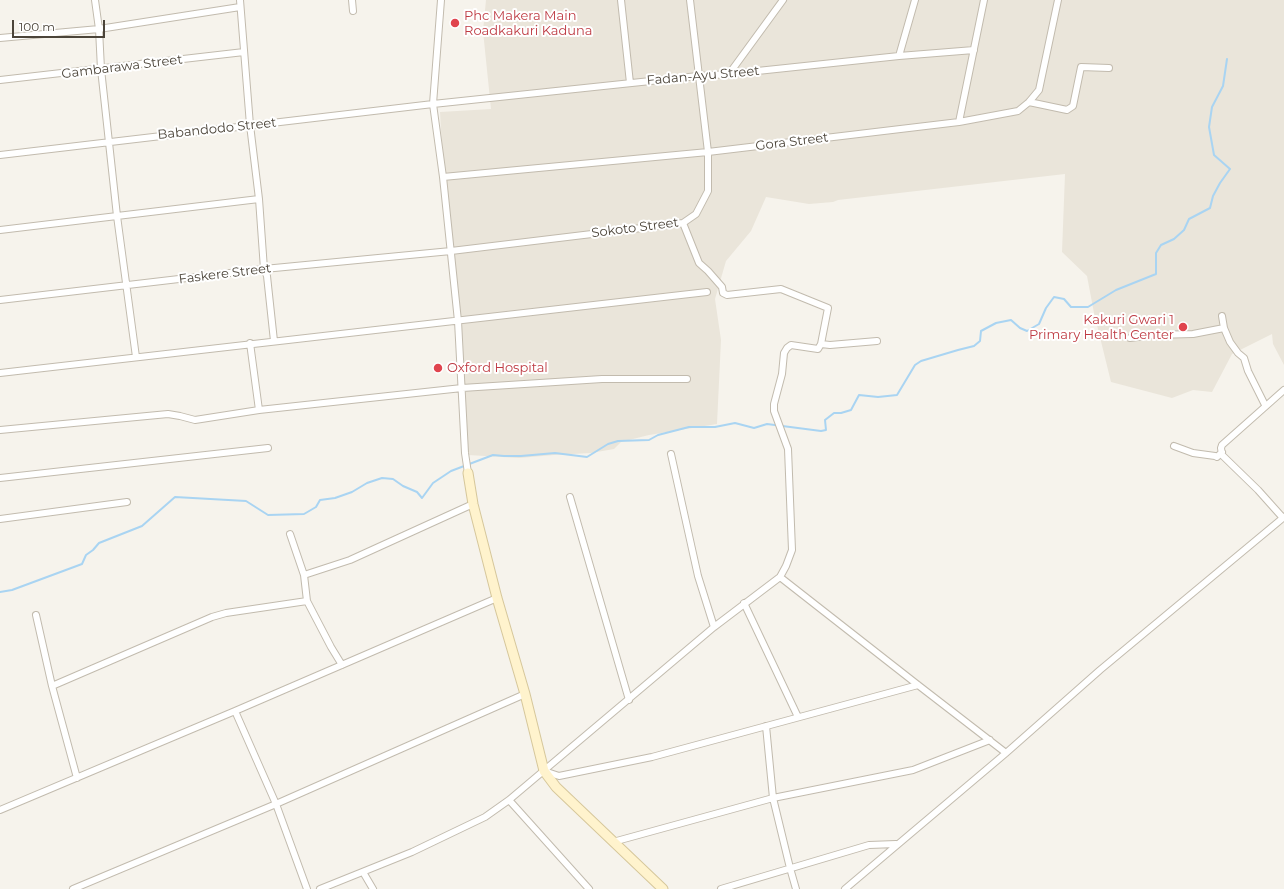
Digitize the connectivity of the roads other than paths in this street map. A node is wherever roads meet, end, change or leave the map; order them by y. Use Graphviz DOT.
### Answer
graph roads {
  1 [pos="95,0"];
  2 [pos="240,0"];
  3 [pos="352,0"];
  4 [pos="441,0"];
  5 [pos="621,0"];
  6 [pos="690,0"];
  7 [pos="783,0"];
  8 [pos="914,0"];
  9 [pos="984,0"];
  10 [pos="1058,0"];
  11 [pos="240,7"];
  12 [pos="353,10"];
  13 [pos="98,29"];
  14 [pos="0,38"];
  15 [pos="974,50"];
  16 [pos="244,52"];
  17 [pos="899,56"];
  18 [pos="1109,68"];
  19 [pos="100,69"];
  20 [pos="729,74"];
  21 [pos="698,76"];
  22 [pos="0,80"];
  23 [pos="630,83"];
  24 [pos="1029,102"];
  25 [pos="433,104"];
  26 [pos="959,122"];
  27 [pos="250,126"];
  28 [pos="109,141"];
  29 [pos="708,152"];
  30 [pos="0,155"];
  31 [pos="444,178"];
  32 [pos="259,199"];
  33 [pos="117,216"];
  34 [pos="683,223"];
  35 [pos="0,230"];
  36 [pos="451,251"];
  37 [pos="264,269"];
  38 [pos="126,286"];
  39 [pos="707,292"];
  40 [pos="0,300"];
  41 [pos="1222,316"];
  42 [pos="458,320"];
  43 [pos="1224,328"];
  44 [pos="1130,338"];
  45 [pos="274,341"];
  46 [pos="876,341"];
  47 [pos="250,343"];
  48 [pos="821,344"];
  49 [pos="136,358"];
  50 [pos="0,373"];
  51 [pos="687,379"];
  52 [pos="462,388"];
  53 [pos="1284,390"];
  54 [pos="1265,405"];
  55 [pos="259,410"];
  56 [pos="0,430"];
  57 [pos="1174,446"];
  58 [pos="268,448"];
  59 [pos="1222,452"];
  60 [pos="671,454"];
  61 [pos="468,474"];
  62 [pos="0,478"];
  63 [pos="570,497"];
  64 [pos="127,502"];
  65 [pos="473,504"];
  66 [pos="0,518"];
  67 [pos="1283,518"];
  68 [pos="290,534"];
  69 [pos="304,575"];
  70 [pos="780,577"];
  71 [pos="497,598"];
  72 [pos="307,601"];
  73 [pos="744,603"];
  74 [pos="36,615"];
  75 [pos="714,628"];
  76 [pos="342,665"];
  77 [pos="918,685"];
  78 [pos="52,686"];
  79 [pos="525,694"];
  80 [pos="630,700"];
  81 [pos="235,711"];
  82 [pos="798,717"];
  83 [pos="766,726"];
  84 [pos="990,740"];
  85 [pos="1006,753"];
  86 [pos="544,771"];
  87 [pos="77,778"];
  88 [pos="773,798"];
  89 [pos="509,800"];
  90 [pos="276,804"];
  91 [pos="0,810"];
  92 [pos="614,842"];
  93 [pos="896,844"];
  94 [pos="790,868"];
  95 [pos="363,872"];
  96 [pos="73,889"];
  97 [pos="307,889"];
  98 [pos="320,889"];
  99 [pos="373,889"];
  100 [pos="590,889"];
  101 [pos="663,889"];
  102 [pos="721,889"];
  103 [pos="796,889"];
  104 [pos="844,889"];
  1 -- 13 [label="street"];
  2 -- 11 [label="street"];
  3 -- 12 [label="street"];
  4 -- 25 [label="street"];
  5 -- 23 [label="street"];
  6 -- 21 [label="street, Sokoto Street"];
  7 -- 20 [label="street"];
  8 -- 17 [label="street"];
  9 -- 15 [label="street"];
  10 -- 24 [label="street, Gora Street"];
  11 -- 13 [label="street"];
  11 -- 16 [label="street"];
  13 -- 14 [label="street"];
  13 -- 19 [label="street"];
  15 -- 17 [label="street, Fadan-Ayu Street"];
  15 -- 26 [label="street"];
  16 -- 19 [label="street, Gambarawa Street"];
  16 -- 27 [label="street"];
  17 -- 20 [label="street, Fadan-Ayu Street"];
  18 -- 24 [label="street"];
  19 -- 22 [label="street, Gambarawa Street"];
  19 -- 28 [label="street"];
  20 -- 21 [label="street, Fadan-Ayu Street"];
  21 -- 23 [label="street, Fadan-Ayu Street"];
  21 -- 29 [label="street, Sokoto Street"];
  23 -- 25 [label="street, Fadan-Ayu Street"];
  24 -- 26 [label="street, Gora Street"];
  25 -- 27 [label="street, Babandodo Street"];
  25 -- 31 [label="street"];
  26 -- 29 [label="street, Gora Street"];
  27 -- 28 [label="street, Babandodo Street"];
  27 -- 32 [label="street"];
  28 -- 30 [label="street, Babandodo Street"];
  28 -- 33 [label="street"];
  29 -- 31 [label="street, Gora Street"];
  29 -- 34 [label="street, Sokoto Street"];
  31 -- 36 [label="street"];
  32 -- 33 [label="street"];
  32 -- 37 [label="street"];
  33 -- 35 [label="street"];
  33 -- 38 [label="street"];
  34 -- 36 [label="street, Sokoto Street"];
  34 -- 48 [label="street"];
  36 -- 37 [label="street, Faskere Street"];
  36 -- 42 [label="street"];
  37 -- 38 [label="street, Faskere Street"];
  37 -- 45 [label="street"];
  38 -- 40 [label="street, Faskere Street"];
  38 -- 49 [label="street"];
  39 -- 42 [label="street"];
  41 -- 43 [label="street"];
  42 -- 45 [label="street"];
  42 -- 52 [label="street"];
  43 -- 44 [label="street"];
  43 -- 54 [label="street"];
  45 -- 47 [label="street"];
  46 -- 48 [label="street"];
  47 -- 49 [label="street"];
  47 -- 55 [label="street"];
  48 -- 70 [label="street"];
  49 -- 50 [label="street"];
  51 -- 52 [label="street"];
  52 -- 55 [label="street"];
  52 -- 61 [label="street"];
  53 -- 54 [label="street"];
  54 -- 59 [label="street"];
  55 -- 56 [label="street"];
  57 -- 59 [label="street"];
  58 -- 62 [label="street"];
  59 -- 67 [label="street"];
  60 -- 75 [label="street"];
  61 -- 65 [label="main road"];
  63 -- 80 [label="street"];
  64 -- 66 [label="street"];
  65 -- 69 [label="street"];
  65 -- 71 [label="main road"];
  67 -- 85 [label="street"];
  68 -- 69 [label="street"];
  69 -- 72 [label="street"];
  70 -- 73 [label="street"];
  70 -- 77 [label="street"];
  71 -- 76 [label="street"];
  71 -- 79 [label="main road"];
  72 -- 76 [label="street"];
  72 -- 78 [label="street"];
  73 -- 75 [label="street"];
  73 -- 82 [label="street"];
  74 -- 78 [label="street"];
  75 -- 80 [label="street"];
  76 -- 81 [label="street"];
  77 -- 82 [label="street"];
  77 -- 84 [label="street"];
  78 -- 87 [label="street"];
  79 -- 86 [label="main road"];
  79 -- 90 [label="street"];
  80 -- 86 [label="street"];
  81 -- 87 [label="street"];
  81 -- 90 [label="street"];
  82 -- 83 [label="street"];
  83 -- 86 [label="street"];
  83 -- 88 [label="street"];
  84 -- 85 [label="street"];
  84 -- 88 [label="street"];
  85 -- 93 [label="street"];
  86 -- 89 [label="street"];
  86 -- 92 [label="main road"];
  87 -- 91 [label="street"];
  88 -- 92 [label="street"];
  88 -- 94 [label="street"];
  89 -- 95 [label="street"];
  89 -- 100 [label="street"];
  90 -- 96 [label="street"];
  90 -- 97 [label="street"];
  92 -- 101 [label="main road"];
  93 -- 94 [label="street"];
  93 -- 104 [label="street"];
  94 -- 102 [label="street"];
  94 -- 103 [label="street"];
  95 -- 98 [label="street"];
  95 -- 99 [label="street"];
}
